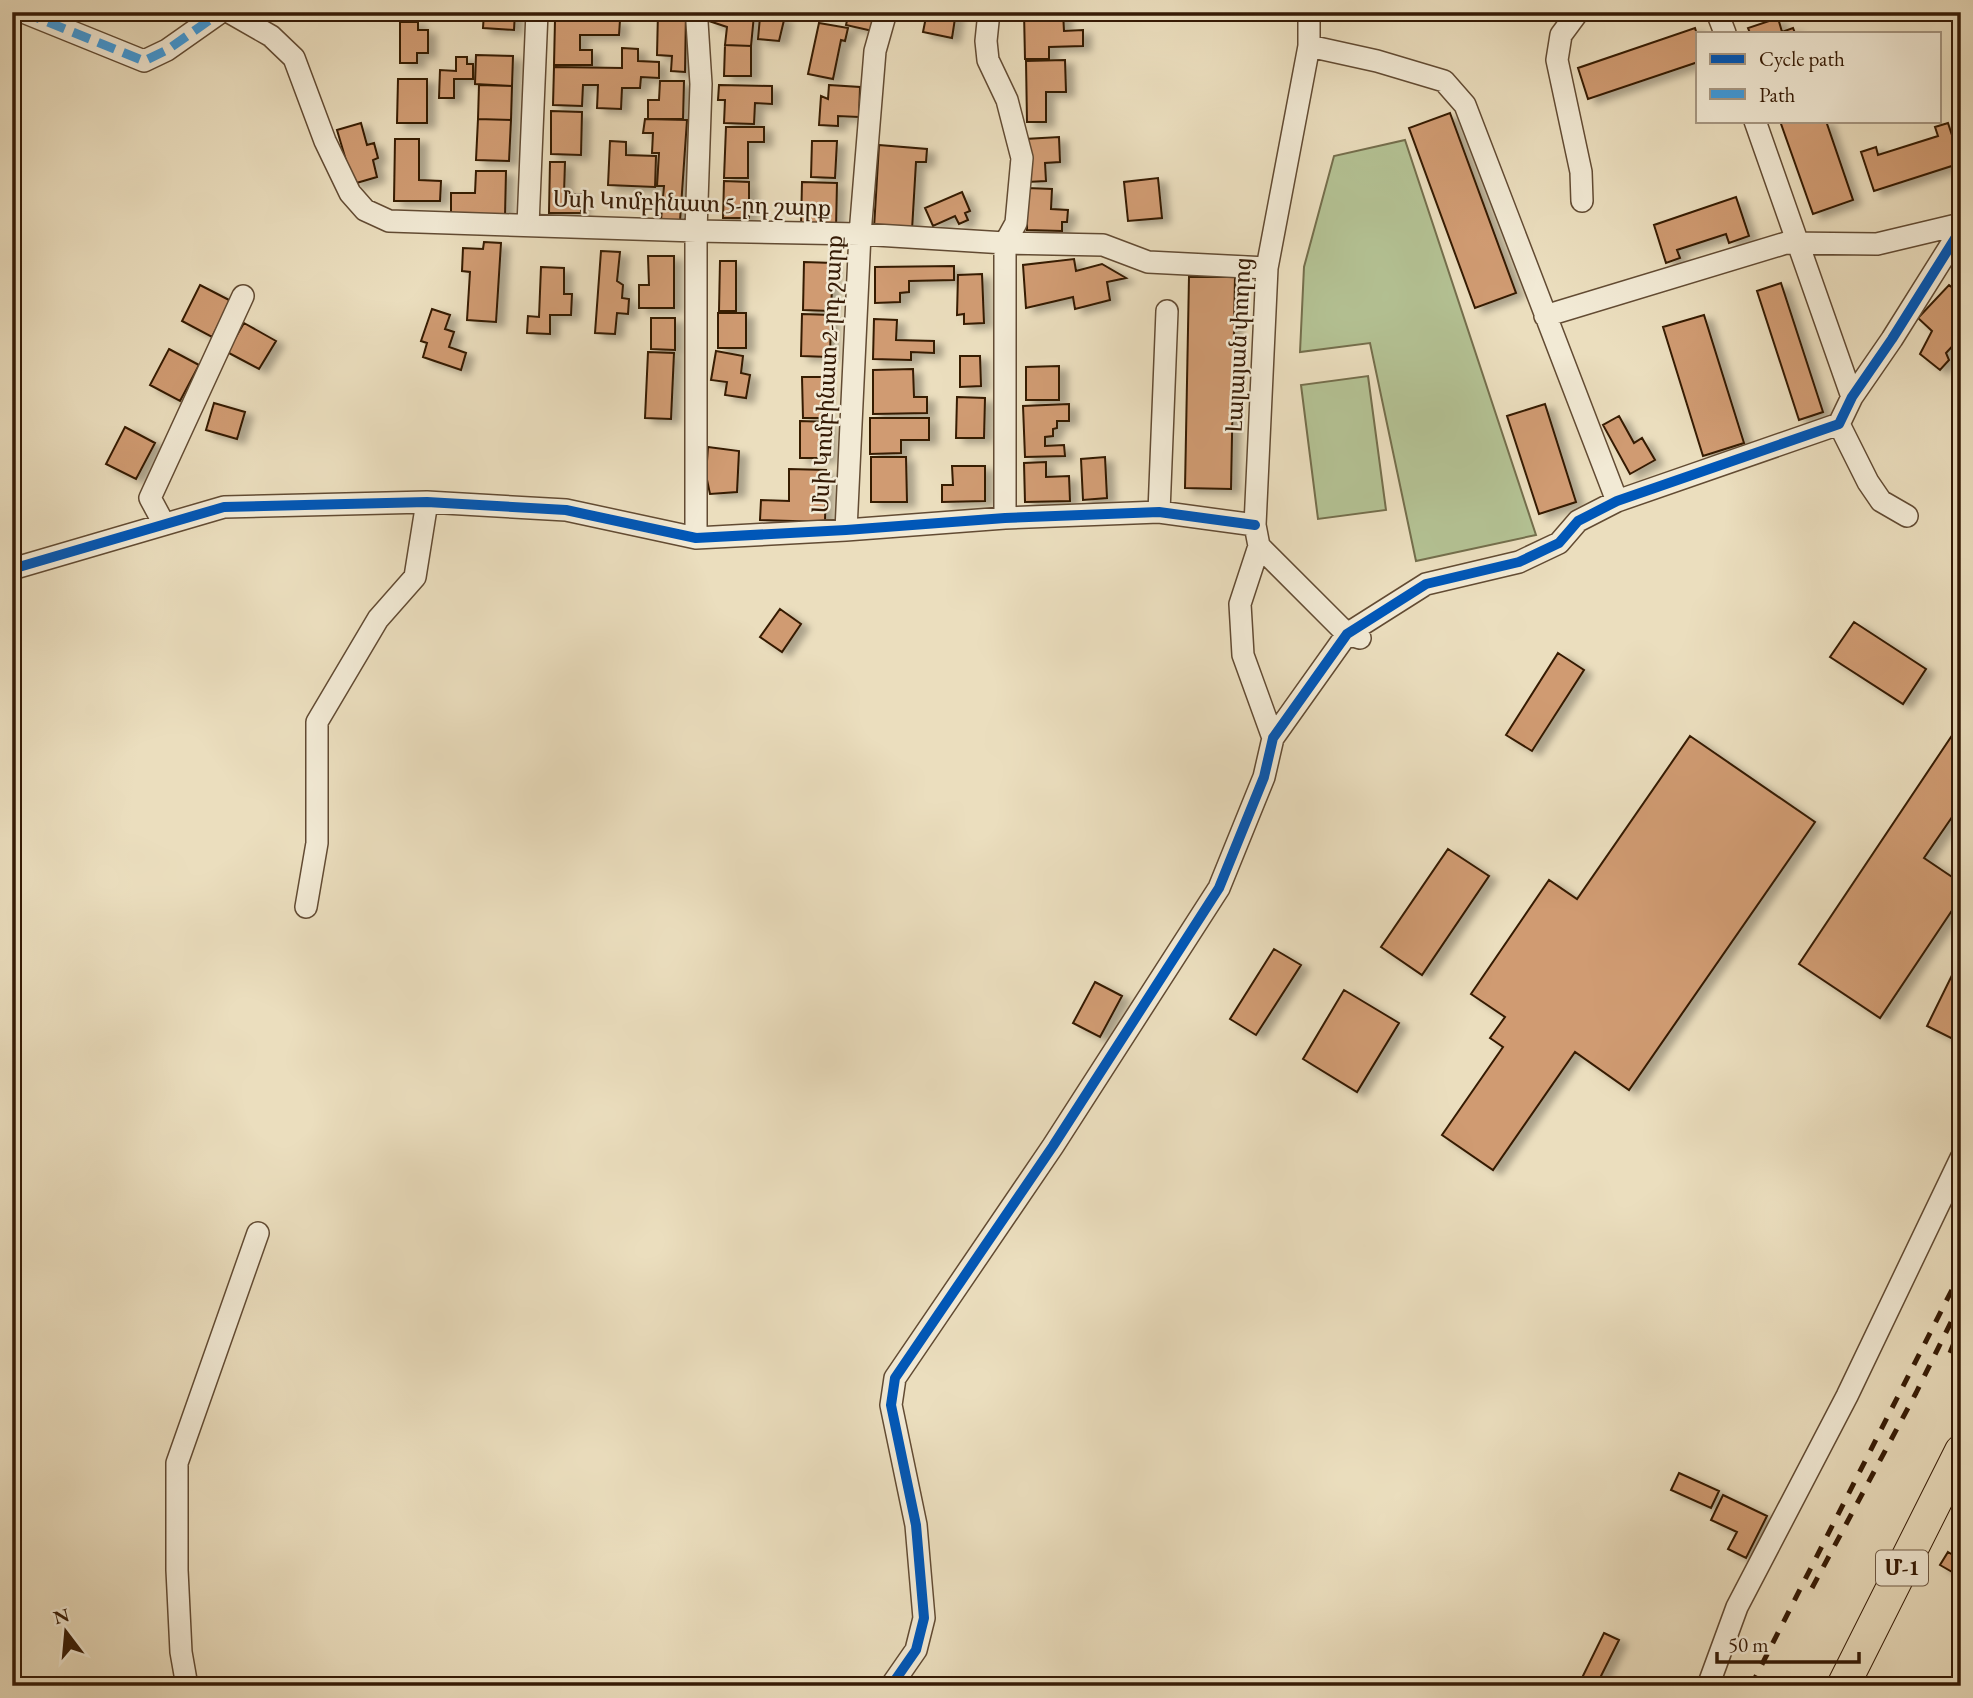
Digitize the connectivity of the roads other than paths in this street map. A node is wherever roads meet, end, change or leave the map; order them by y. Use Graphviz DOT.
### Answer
graph roads {
  1 [pos="23,12"];
  2 [pos="221,12"];
  3 [pos="229,12"];
  4 [pos="537,12"];
  5 [pos="886,12"];
  6 [pos="989,12"];
  7 [pos="1309,12"];
  8 [pos="1578,12"];
  9 [pos="1717,12"];
  10 [pos="697,22"];
  11 [pos="1725,32"];
  12 [pos="1309,46"];
  13 [pos="1755,122"];
  14 [pos="1582,201"];
  15 [pos="528,225"];
  16 [pos="1961,227"];
  17 [pos="696,232"];
  18 [pos="860,234"];
  19 [pos="1005,243"];
  20 [pos="1799,244"];
  21 [pos="1267,268"];
  22 [pos="243,296"];
  23 [pos="1167,311"];
  24 [pos="1545,316"];
  25 [pos="1852,397"];
  26 [pos="1839,424"];
  27 [pos="1617,501"];
  28 [pos="428,502"];
  29 [pos="1159,512"];
  30 [pos="1907,516"];
  31 [pos="1005,518"];
  32 [pos="164,524"];
  33 [pos="1255,524"];
  34 [pos="846,530"];
  35 [pos="696,538"];
  36 [pos="1259,547"];
  37 [pos="12,569"];
  38 [pos="1354,636"];
  39 [pos="1273,738"];
  40 [pos="306,906"];
  41 [pos="1961,1158"];
  42 [pos="258,1233"];
  43 [pos="1961,1451"];
  44 [pos="1952,1494"];
  45 [pos="187,1686"];
  46 [pos="891,1686"];
  47 [pos="1708,1686"];
  48 [pos="1843,1686"];
  1 -- 2 [label="street"];
  3 -- 15 [label="street, Մսի Կոմբինատ 5-րդ շարք"];
  4 -- 15 [label="street"];
  5 -- 18 [label="street, Մսի Կոմբինատ 2-րդ շարք"];
  6 -- 19 [label="street"];
  7 -- 12 [label="street, Լալայան փողոց"];
  8 -- 14 [label="street"];
  9 -- 11 [label="street"];
  10 -- 17 [label="street"];
  12 -- 21 [label="street, Լալայան փողոց"];
  12 -- 24 [label="street"];
  13 -- 20 [label="street"];
  15 -- 17 [label="street, Մսի Կոմբինատ 5-րդ շարք"];
  16 -- 20 [label="street"];
  16 -- 25 [label="street"];
  17 -- 18 [label="street, Մսի Կոմբինատ 5-րդ շարք"];
  17 -- 35 [label="street"];
  18 -- 19 [label="street, Մսի Կոմբինատ 5-րդ շարք"];
  18 -- 34 [label="street, Մսի Կոմբինատ 2-րդ շարք"];
  19 -- 21 [label="street, Մսի Կոմբինատ 5-րդ շարք"];
  19 -- 31 [label="street"];
  20 -- 24 [label="street"];
  20 -- 25 [label="street"];
  21 -- 33 [label="street, Լալայան փողոց"];
  22 -- 32 [label="street"];
  23 -- 29 [label="street"];
  24 -- 27 [label="street"];
  25 -- 26 [label="street"];
  26 -- 27 [label="street"];
  26 -- 30 [label="street"];
  27 -- 38 [label="street"];
  28 -- 32 [label="street"];
  28 -- 35 [label="street"];
  28 -- 40 [label="street"];
  29 -- 31 [label="street"];
  29 -- 33 [label="street"];
  31 -- 34 [label="street"];
  32 -- 37 [label="street"];
  33 -- 36 [label="street, Լալայան փողոց"];
  34 -- 35 [label="street"];
  36 -- 38 [label="street"];
  36 -- 39 [label="street"];
  38 -- 39 [label="street"];
  39 -- 46 [label="street"];
  41 -- 47 [label="street"];
  42 -- 45 [label="street"];
  43 -- 44 [label="highway, Մ-1"];
  44 -- 48 [label="highway, Մ-1"];
}
